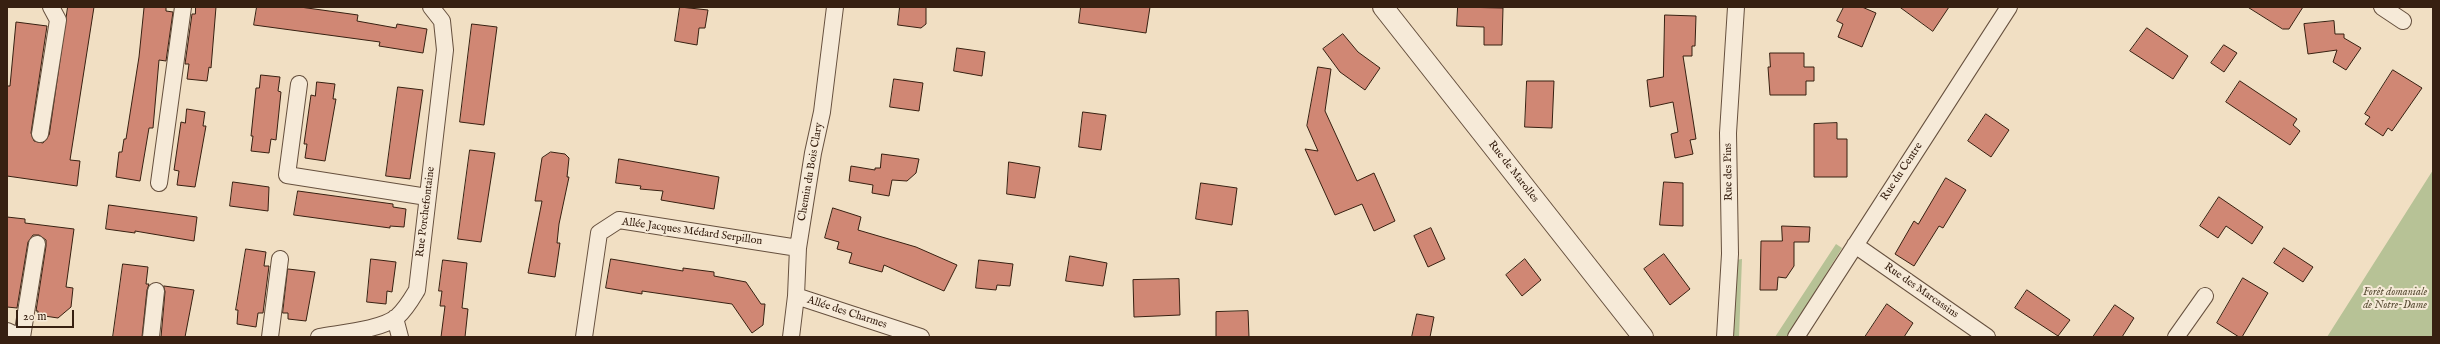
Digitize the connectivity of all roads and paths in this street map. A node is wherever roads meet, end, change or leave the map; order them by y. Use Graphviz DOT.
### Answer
graph roads {
  1 [pos="51,7"];
  2 [pos="184,7"];
  3 [pos="431,7"];
  4 [pos="835,7"];
  5 [pos="1383,7"];
  6 [pos="1736,7"];
  7 [pos="2009,7"];
  8 [pos="2382,7"];
  9 [pos="442,14"];
  10 [pos="2403,21"];
  11 [pos="299,84"];
  12 [pos="40,134"];
  13 [pos="159,183"];
  14 [pos="427,197"];
  15 [pos="37,244"];
  16 [pos="1855,245"];
  17 [pos="798,248"];
  18 [pos="280,259"];
  19 [pos="156,291"];
  20 [pos="796,296"];
  21 [pos="2205,296"];
  22 [pos="396,318"];
  23 [pos="7,331"];
  24 [pos="21,337"];
  25 [pos="151,337"];
  26 [pos="270,337"];
  27 [pos="319,337"];
  28 [pos="400,337"];
  29 [pos="584,337"];
  30 [pos="791,337"];
  31 [pos="921,337"];
  32 [pos="1643,337"];
  33 [pos="1725,337"];
  34 [pos="1796,337"];
  35 [pos="1987,337"];
  36 [pos="2176,337"];
  1 -- 12 [label="street"];
  2 -- 13 [label="street"];
  3 -- 9 [label="street, Rue Porchefontaine"];
  4 -- 17 [label="street, Chemin du Bois Clary"];
  5 -- 32 [label="street, Rue de Marolles"];
  6 -- 33 [label="street, Rue des Pins"];
  7 -- 16 [label="street, Rue du Centre"];
  8 -- 10 [label="street"];
  9 -- 14 [label="street, Rue Porchefontaine"];
  11 -- 14 [label="street"];
  14 -- 22 [label="street, Rue Porchefontaine"];
  15 -- 24 [label="street"];
  16 -- 34 [label="street, Rue du Centre"];
  16 -- 35 [label="street, Rue des Marcassins"];
  17 -- 20 [label="street, Chemin du Bois Clary"];
  17 -- 29 [label="street, Allée Jacques Médard Serpillon"];
  18 -- 26 [label="street"];
  19 -- 25 [label="street"];
  20 -- 30 [label="street, Chemin du Bois Clary"];
  20 -- 31 [label="street, Allée des Charmes"];
  21 -- 36 [label="street"];
  22 -- 27 [label="street, Rue Porchefontaine"];
  22 -- 28 [label="street"];
  23 -- 24 [label="street"];
}
